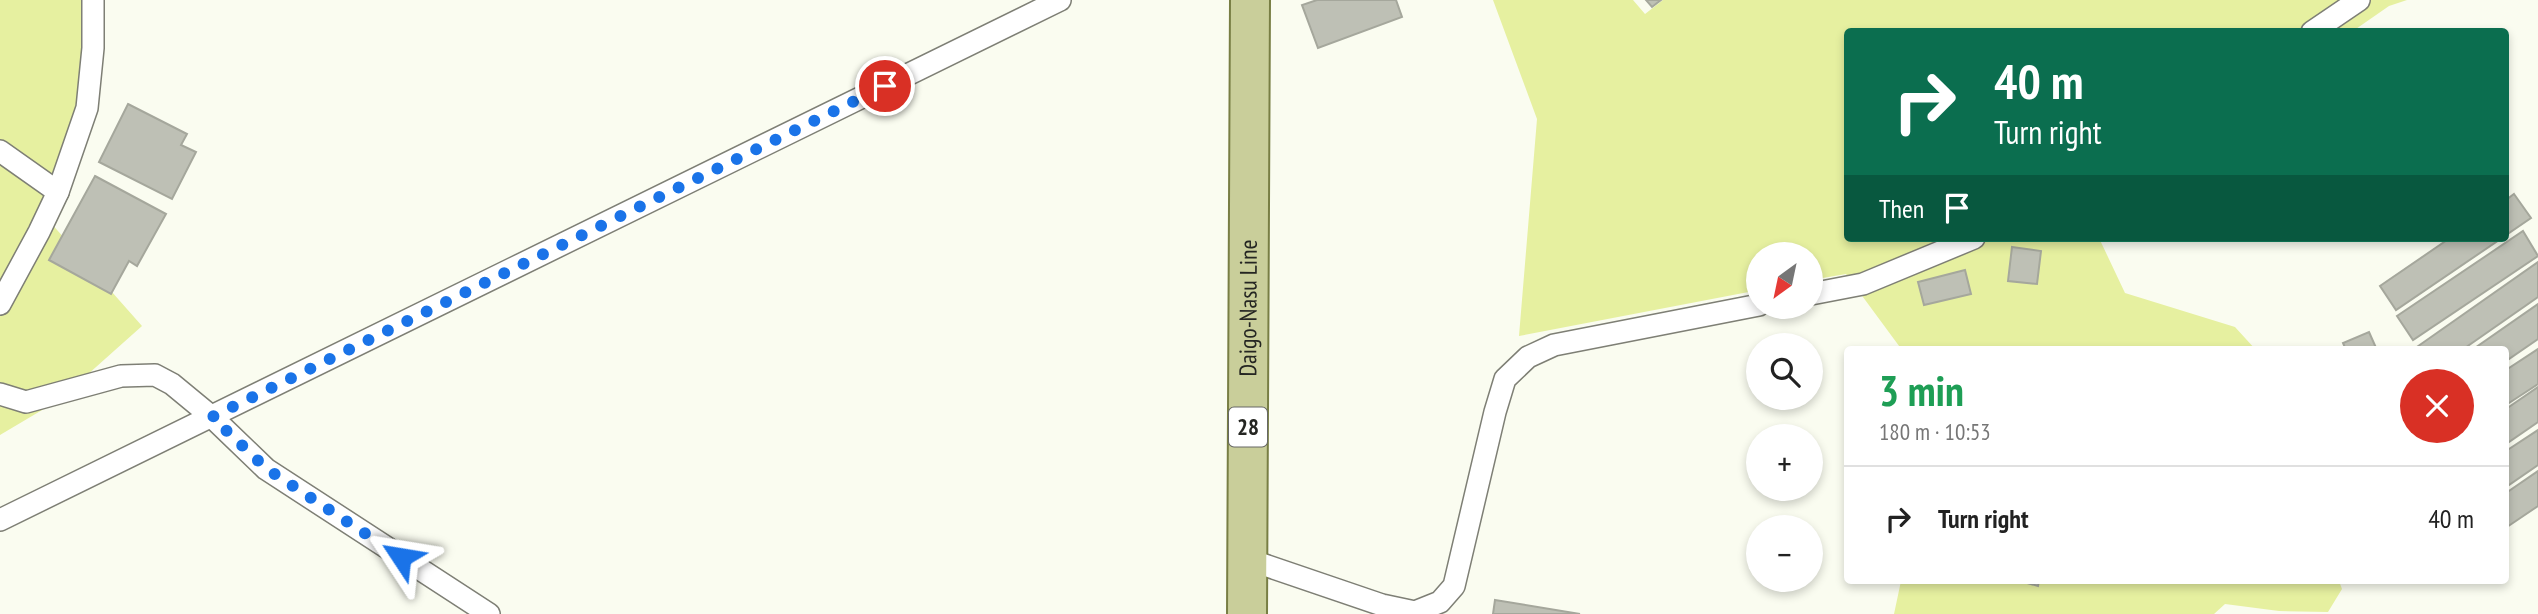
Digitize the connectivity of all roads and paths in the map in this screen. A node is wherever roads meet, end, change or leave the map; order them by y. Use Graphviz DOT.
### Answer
graph roads {
  1 [pos="93,0"];
  2 [pos="1060,0"];
  3 [pos="1250,0"];
  4 [pos="2359,0"];
  5 [pos="2318,28"];
  6 [pos="0,151"];
  7 [pos="58,192"];
  8 [pos="1964,242"];
  9 [pos="1824,292"];
  10 [pos="0,304"];
  11 [pos="1746,308"];
  12 [pos="0,394"];
  13 [pos="212,417"];
  14 [pos="0,520"];
  15 [pos="1247,559"];
  16 [pos="489,614"];
  17 [pos="1247,614"];
  1 -- 7 [label="lane"];
  2 -- 13 [label="lane"];
  3 -- 15 [label="main road, Daigo-Nasu Line / 28"];
  4 -- 5 [label="lane"];
  6 -- 7 [label="lane"];
  7 -- 10 [label="lane"];
  8 -- 9 [label="lane"];
  11 -- 15 [label="lane"];
  12 -- 13 [label="lane"];
  13 -- 14 [label="lane"];
  13 -- 16 [label="lane"];
  15 -- 17 [label="main road, Daigo-Nasu Line / 28"];
}
